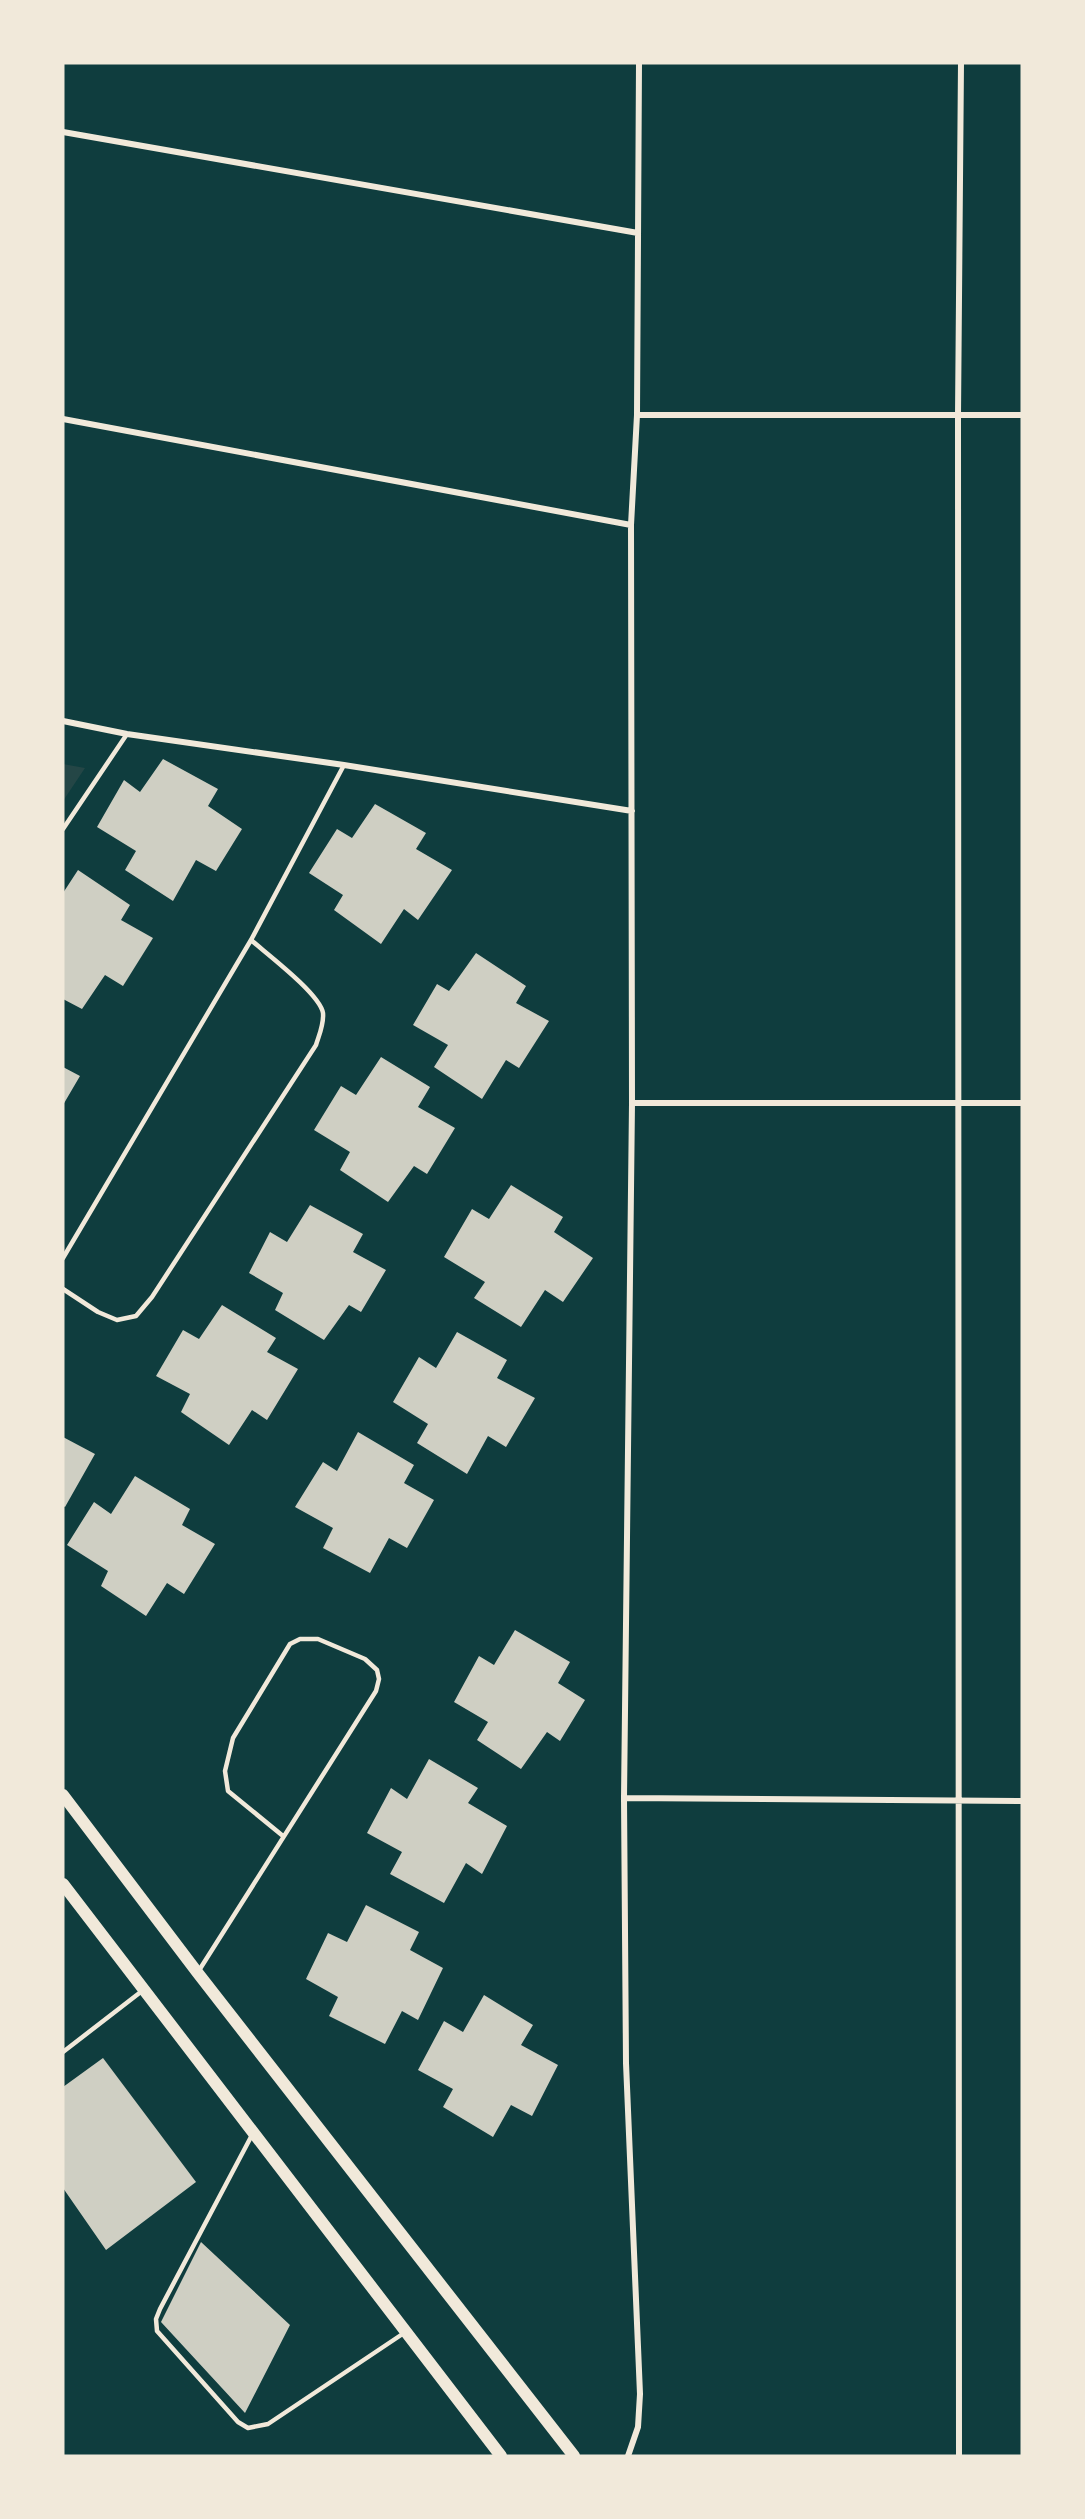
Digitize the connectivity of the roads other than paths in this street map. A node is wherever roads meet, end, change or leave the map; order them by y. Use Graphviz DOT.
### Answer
graph roads {
  1 [pos="639,63"];
  2 [pos="961,63"];
  3 [pos="63,132"];
  4 [pos="638,233"];
  5 [pos="638,415"];
  6 [pos="958,415"];
  7 [pos="1022,415"];
  8 [pos="63,419"];
  9 [pos="631,525"];
  10 [pos="63,721"];
  11 [pos="127,734"];
  12 [pos="344,765"];
  13 [pos="632,811"];
  14 [pos="63,829"];
  15 [pos="251,940"];
  16 [pos="957,1102"];
  17 [pos="632,1103"];
  18 [pos="1022,1103"];
  19 [pos="63,1258"];
  20 [pos="63,1289"];
  21 [pos="63,1795"];
  22 [pos="624,1798"];
  23 [pos="958,1801"];
  24 [pos="1022,1801"];
  25 [pos="283,1836"];
  26 [pos="63,1884"];
  27 [pos="198,1972"];
  28 [pos="144,1989"];
  29 [pos="63,2052"];
  30 [pos="253,2133"];
  31 [pos="406,2331"];
  32 [pos="501,2456"];
  33 [pos="574,2456"];
  34 [pos="628,2456"];
  35 [pos="959,2456"];
  1 -- 4 [label="street"];
  2 -- 6 [label="street"];
  3 -- 4 [label="street"];
  4 -- 5 [label="street"];
  5 -- 6 [label="street"];
  5 -- 9 [label="street"];
  6 -- 7 [label="street"];
  6 -- 16 [label="street"];
  8 -- 9 [label="street"];
  9 -- 13 [label="street"];
  10 -- 11 [label="street"];
  11 -- 12 [label="street"];
  11 -- 14 [label="lane"];
  12 -- 13 [label="street"];
  12 -- 15 [label="lane"];
  13 -- 17 [label="street"];
  15 -- 19 [label="lane"];
  15 -- 20 [label="lane"];
  16 -- 17 [label="street"];
  16 -- 18 [label="street"];
  16 -- 23 [label="street"];
  17 -- 22 [label="street"];
  21 -- 27 [label="main road"];
  22 -- 23 [label="street"];
  22 -- 34 [label="street"];
  23 -- 24 [label="street"];
  23 -- 35 [label="street"];
  25 -- 25 [label="lane"];
  25 -- 27 [label="lane"];
  26 -- 28 [label="main road"];
  27 -- 33 [label="main road"];
  28 -- 29 [label="lane"];
  28 -- 30 [label="main road"];
  30 -- 31 [label="main road"];
  30 -- 31 [label="lane"];
  31 -- 32 [label="main road"];
}
